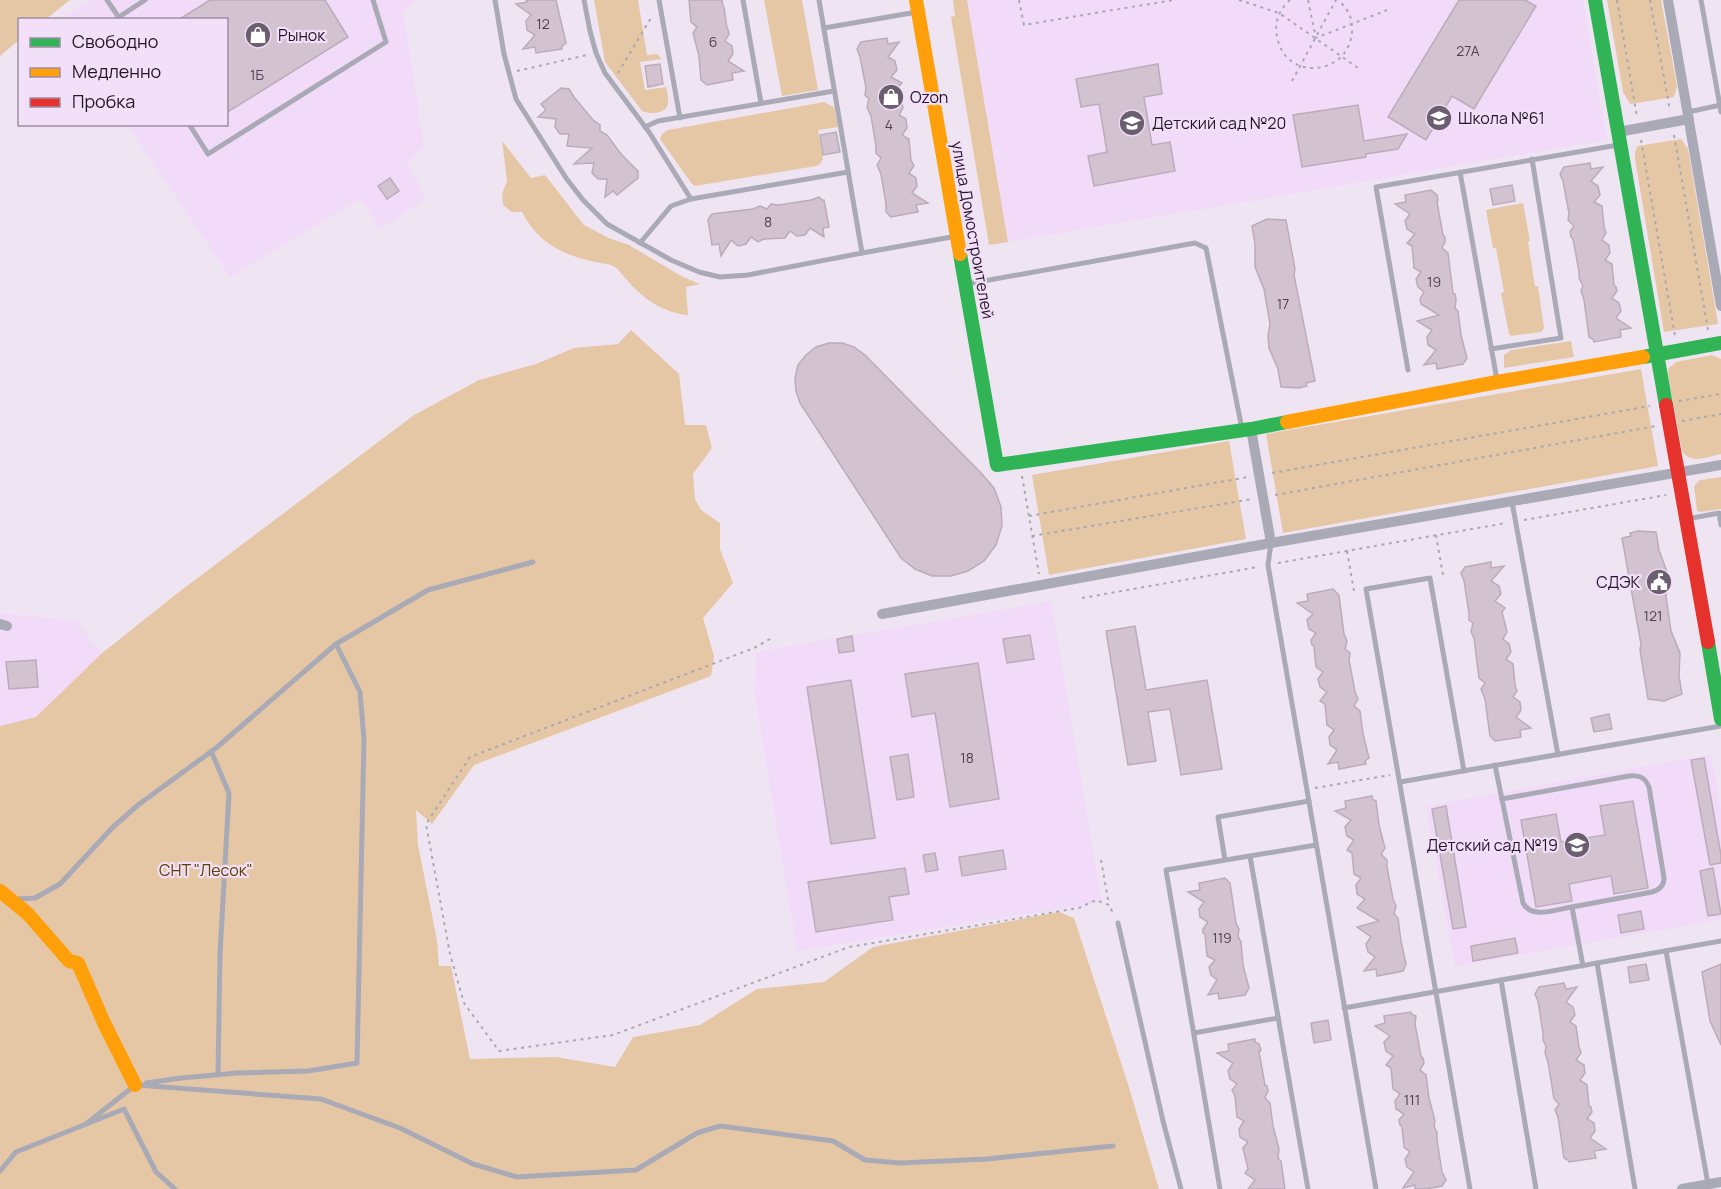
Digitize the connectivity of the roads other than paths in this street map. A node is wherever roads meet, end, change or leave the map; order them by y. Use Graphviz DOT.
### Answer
graph roads {
  1 [pos="108,0"];
  2 [pos="145,0"];
  3 [pos="373,0"];
  4 [pos="495,0"];
  5 [pos="584,0"];
  6 [pos="743,0"];
  7 [pos="819,0"];
  8 [pos="1595,0"];
  9 [pos="1668,0"];
  10 [pos="1701,0"];
  11 [pos="659,1"];
  12 [pos="917,6"];
  13 [pos="119,18"];
  14 [pos="824,28"];
  15 [pos="834,91"];
  16 [pos="761,104"];
  17 [pos="1720,106"];
  18 [pos="1721,112"];
  19 [pos="1688,116"];
  20 [pos="680,118"];
  21 [pos="190,126"];
  22 [pos="645,127"];
  23 [pos="1619,138"];
  24 [pos="1532,159"];
  25 [pos="848,172"];
  26 [pos="1461,172"];
  27 [pos="691,199"];
  28 [pos="957,236"];
  29 [pos="640,243"];
  30 [pos="862,253"];
  31 [pos="966,285"];
  32 [pos="1720,298"];
  33 [pos="1716,344"];
  34 [pos="1491,349"];
  35 [pos="1656,354"];
  36 [pos="1408,370"];
  37 [pos="1497,382"];
  38 [pos="1247,429"];
  39 [pos="1721,465"];
  40 [pos="1677,472"];
  41 [pos="1512,502"];
  42 [pos="1685,519"];
  43 [pos="1721,525"];
  44 [pos="1271,543"];
  45 [pos="533,562"];
  46 [pos="882,614"];
  47 [pos="336,644"];
  48 [pos="1719,701"];
  49 [pos="1721,719"];
  50 [pos="1721,726"];
  51 [pos="211,751"];
  52 [pos="1558,755"];
  53 [pos="1496,765"];
  54 [pos="1464,771"];
  55 [pos="1400,782"];
  56 [pos="1502,799"];
  57 [pos="1309,801"];
  58 [pos="1316,844"];
  59 [pos="1250,856"];
  60 [pos="1225,860"];
  61 [pos="6,895"];
  62 [pos="1572,907"];
  63 [pos="1118,923"];
  64 [pos="1721,942"];
  65 [pos="1666,951"];
  66 [pos="1597,963"];
  67 [pos="1583,966"];
  68 [pos="1501,980"];
  69 [pos="1436,992"];
  70 [pos="1344,1008"];
  71 [pos="1278,1018"];
  72 [pos="1194,1033"];
  73 [pos="218,1075"];
  74 [pos="135,1085"];
  75 [pos="86,1124"];
  76 [pos="1113,1146"];
  77 [pos="0,1171"];
  78 [pos="1721,1182"];
  79 [pos="1708,1184"];
  80 [pos="175,1189"];
  81 [pos="1181,1189"];
  82 [pos="1220,1189"];
  83 [pos="1308,1189"];
  84 [pos="1376,1189"];
  85 [pos="1470,1189"];
  86 [pos="1536,1189"];
  87 [pos="1635,1189"];
  88 [pos="1682,1189"];
  1 -- 13 [label="lane"];
  2 -- 13 [label="lane"];
  3 -- 21 [label="lane"];
  4 -- 29 [label="lane"];
  5 -- 22 [label="lane"];
  6 -- 16 [label="lane"];
  7 -- 14 [label="lane"];
  8 -- 23 [label="street"];
  9 -- 19 [label="street"];
  10 -- 17 [label="lane"];
  11 -- 20 [label="lane"];
  12 -- 14 [label="lane"];
  12 -- 28 [label="street, улица Домостроителей"];
  14 -- 15 [label="lane"];
  15 -- 16 [label="lane"];
  15 -- 25 [label="lane"];
  16 -- 20 [label="lane"];
  17 -- 18 [label="lane"];
  17 -- 19 [label="lane"];
  19 -- 23 [label="street"];
  19 -- 32 [label="street"];
  20 -- 22 [label="lane"];
  22 -- 27 [label="lane"];
  23 -- 24 [label="lane"];
  23 -- 35 [label="street"];
  24 -- 26 [label="lane"];
  24 -- 34 [label="lane"];
  25 -- 27 [label="lane"];
  25 -- 30 [label="lane"];
  26 -- 34 [label="lane"];
  26 -- 36 [label="lane"];
  27 -- 29 [label="lane"];
  28 -- 30 [label="lane"];
  28 -- 31 [label="street, улица Домостроителей"];
  29 -- 30 [label="lane"];
  31 -- 38 [label="lane"];
  31 -- 38 [label="street, улица Домостроителей"];
  33 -- 35 [label="street"];
  34 -- 37 [label="lane"];
  35 -- 37 [label="street"];
  35 -- 40 [label="street"];
  37 -- 38 [label="street"];
  38 -- 44 [label="street"];
  39 -- 40 [label="street"];
  40 -- 41 [label="street"];
  40 -- 42 [label="street"];
  41 -- 44 [label="street"];
  41 -- 52 [label="lane"];
  42 -- 43 [label="lane"];
  42 -- 48 [label="street"];
  44 -- 46 [label="street"];
  44 -- 57 [label="lane"];
  45 -- 47 [label="lane"];
  47 -- 51 [label="lane"];
  47 -- 73 [label="lane"];
  48 -- 49 [label="street"];
  50 -- 52 [label="lane"];
  51 -- 61 [label="lane"];
  51 -- 73 [label="lane"];
  52 -- 53 [label="lane"];
  53 -- 54 [label="lane"];
  53 -- 56 [label="lane"];
  54 -- 55 [label="lane"];
  54 -- 55 [label="lane"];
  55 -- 69 [label="lane"];
  56 -- 62 [label="lane"];
  56 -- 62 [label="lane"];
  57 -- 58 [label="lane"];
  57 -- 60 [label="lane"];
  58 -- 59 [label="lane"];
  58 -- 70 [label="lane"];
  59 -- 60 [label="lane"];
  59 -- 71 [label="lane"];
  60 -- 72 [label="lane"];
  61 -- 74 [label="street"];
  62 -- 67 [label="lane"];
  63 -- 81 [label="lane"];
  64 -- 65 [label="lane"];
  65 -- 66 [label="lane"];
  65 -- 79 [label="lane"];
  66 -- 67 [label="lane"];
  66 -- 87 [label="lane"];
  67 -- 68 [label="lane"];
  68 -- 69 [label="lane"];
  68 -- 86 [label="lane"];
  69 -- 70 [label="lane"];
  69 -- 85 [label="lane"];
  70 -- 84 [label="lane"];
  71 -- 72 [label="lane"];
  71 -- 83 [label="lane"];
  72 -- 82 [label="lane"];
  73 -- 74 [label="lane"];
  74 -- 75 [label="lane"];
  74 -- 76 [label="lane"];
  75 -- 77 [label="lane"];
  75 -- 80 [label="lane"];
  78 -- 79 [label="street"];
  79 -- 88 [label="street"];
}
